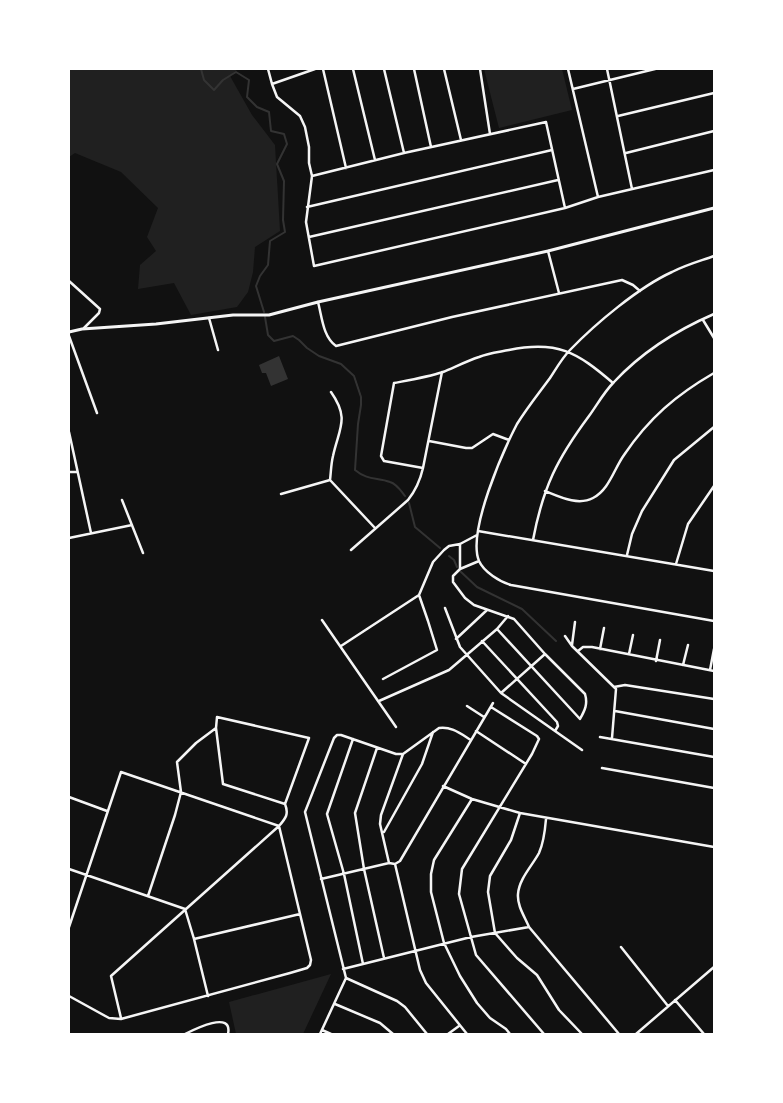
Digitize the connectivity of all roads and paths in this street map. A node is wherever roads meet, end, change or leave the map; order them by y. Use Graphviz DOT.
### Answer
graph roads {
  1 [pos="268,69"];
  2 [pos="315,69"];
  3 [pos="323,69"];
  4 [pos="353,69"];
  5 [pos="384,69"];
  6 [pos="414,69"];
  7 [pos="444,69"];
  8 [pos="480,69"];
  9 [pos="568,69"];
  10 [pos="607,69"];
  11 [pos="655,69"];
  12 [pos="643,70"];
  13 [pos="610,80"];
  14 [pos="272,84"];
  15 [pos="573,89"];
  16 [pos="714,93"];
  17 [pos="618,116"];
  18 [pos="714,131"];
  19 [pos="490,134"];
  20 [pos="461,141"];
  21 [pos="431,147"];
  22 [pos="552,150"];
  23 [pos="404,153"];
  24 [pos="626,153"];
  25 [pos="375,160"];
  26 [pos="346,168"];
  27 [pos="714,170"];
  28 [pos="312,176"];
  29 [pos="558,180"];
  30 [pos="632,189"];
  31 [pos="598,197"];
  32 [pos="307,208"];
  33 [pos="565,208"];
  34 [pos="714,208"];
  35 [pos="309,237"];
  36 [pos="548,251"];
  37 [pos="714,256"];
  38 [pos="69,281"];
  39 [pos="640,291"];
  40 [pos="559,293"];
  41 [pos="318,302"];
  42 [pos="714,314"];
  43 [pos="209,318"];
  44 [pos="703,320"];
  45 [pos="82,329"];
  46 [pos="69,334"];
  47 [pos="714,338"];
  48 [pos="218,350"];
  49 [pos="568,351"];
  50 [pos="442,372"];
  51 [pos="714,373"];
  52 [pos="613,383"];
  53 [pos="331,392"];
  54 [pos="97,413"];
  55 [pos="714,427"];
  56 [pos="69,432"];
  57 [pos="429,441"];
  58 [pos="509,441"];
  59 [pos="70,444"];
  60 [pos="423,468"];
  61 [pos="69,472"];
  62 [pos="77,472"];
  63 [pos="330,480"];
  64 [pos="714,486"];
  65 [pos="545,491"];
  66 [pos="282,494"];
  67 [pos="122,500"];
  68 [pos="132,525"];
  69 [pos="375,528"];
  70 [pos="91,533"];
  71 [pos="477,533"];
  72 [pos="69,538"];
  73 [pos="533,540"];
  74 [pos="460,544"];
  75 [pos="351,550"];
  76 [pos="143,553"];
  77 [pos="627,555"];
  78 [pos="479,561"];
  79 [pos="676,564"];
  80 [pos="460,569"];
  81 [pos="714,571"];
  82 [pos="419,595"];
  83 [pos="445,608"];
  84 [pos="487,610"];
  85 [pos="508,616"];
  86 [pos="322,620"];
  87 [pos="714,621"];
  88 [pos="576,622"];
  89 [pos="604,628"];
  90 [pos="497,629"];
  91 [pos="633,635"];
  92 [pos="565,636"];
  93 [pos="456,639"];
  94 [pos="660,640"];
  95 [pos="482,641"];
  96 [pos="341,646"];
  97 [pos="572,646"];
  98 [pos="688,646"];
  99 [pos="714,648"];
  100 [pos="600,649"];
  101 [pos="578,651"];
  102 [pos="467,654"];
  103 [pos="545,654"];
  104 [pos="630,654"];
  105 [pos="656,660"];
  106 [pos="683,665"];
  107 [pos="532,666"];
  108 [pos="710,670"];
  109 [pos="714,671"];
  110 [pos="383,678"];
  111 [pos="518,679"];
  112 [pos="614,686"];
  113 [pos="501,693"];
  114 [pos="714,699"];
  115 [pos="380,701"];
  116 [pos="468,706"];
  117 [pos="615,711"];
  118 [pos="484,717"];
  119 [pos="396,727"];
  120 [pos="216,728"];
  121 [pos="714,729"];
  122 [pos="434,731"];
  123 [pos="476,731"];
  124 [pos="555,731"];
  125 [pos="600,737"];
  126 [pos="612,738"];
  127 [pos="353,739"];
  128 [pos="471,740"];
  129 [pos="377,748"];
  130 [pos="582,750"];
  131 [pos="402,754"];
  132 [pos="714,758"];
  133 [pos="526,764"];
  134 [pos="602,768"];
  135 [pos="443,786"];
  136 [pos="714,788"];
  137 [pos="180,792"];
  138 [pos="69,797"];
  139 [pos="472,799"];
  140 [pos="285,804"];
  141 [pos="499,808"];
  142 [pos="108,812"];
  143 [pos="520,813"];
  144 [pos="546,819"];
  145 [pos="279,826"];
  146 [pos="383,834"];
  147 [pos="714,846"];
  148 [pos="389,863"];
  149 [pos="395,864"];
  150 [pos="69,869"];
  151 [pos="364,869"];
  152 [pos="86,874"];
  153 [pos="344,874"];
  154 [pos="321,879"];
  155 [pos="148,896"];
  156 [pos="184,909"];
  157 [pos="300,914"];
  158 [pos="70,919"];
  159 [pos="69,927"];
  160 [pos="529,927"];
  161 [pos="495,933"];
  162 [pos="471,937"];
  163 [pos="194,939"];
  164 [pos="444,944"];
  165 [pos="621,947"];
  166 [pos="414,951"];
  167 [pos="384,958"];
  168 [pos="363,964"];
  169 [pos="714,967"];
  170 [pos="342,969"];
  171 [pos="346,978"];
  172 [pos="69,996"];
  173 [pos="208,996"];
  174 [pos="675,1000"];
  175 [pos="335,1003"];
  176 [pos="668,1006"];
  177 [pos="121,1018"];
  178 [pos="460,1026"];
  179 [pos="322,1030"];
  180 [pos="185,1034"];
  181 [pos="228,1034"];
  182 [pos="320,1034"];
  183 [pos="331,1034"];
  184 [pos="393,1034"];
  185 [pos="428,1034"];
  186 [pos="448,1034"];
  187 [pos="467,1034"];
  188 [pos="510,1034"];
  189 [pos="544,1034"];
  190 [pos="582,1034"];
  191 [pos="619,1034"];
  192 [pos="636,1034"];
  193 [pos="704,1034"];
  1 -- 14 [label="street"];
  2 -- 14 [label="street"];
  3 -- 26 [label="street"];
  4 -- 25 [label="street"];
  5 -- 23 [label="street"];
  6 -- 21 [label="street"];
  7 -- 20 [label="street"];
  8 -- 19 [label="street"];
  9 -- 15 [label="street"];
  10 -- 13 [label="street"];
  11 -- 12 [label="street"];
  12 -- 13 [label="street"];
  13 -- 15 [label="street"];
  13 -- 17 [label="street"];
  14 -- 28 [label="street"];
  15 -- 31 [label="street"];
  16 -- 17 [label="street"];
  17 -- 24 [label="street"];
  18 -- 24 [label="street"];
  19 -- 20 [label="street"];
  19 -- 22 [label="street"];
  20 -- 21 [label="street"];
  21 -- 23 [label="street"];
  22 -- 29 [label="street"];
  22 -- 32 [label="street"];
  23 -- 25 [label="street"];
  24 -- 30 [label="street"];
  25 -- 26 [label="street"];
  26 -- 28 [label="street"];
  27 -- 30 [label="street"];
  28 -- 32 [label="street"];
  29 -- 33 [label="street"];
  29 -- 35 [label="street"];
  30 -- 31 [label="street"];
  31 -- 33 [label="street"];
  32 -- 35 [label="street"];
  33 -- 35 [label="street"];
  34 -- 36 [label="street"];
  36 -- 40 [label="street"];
  36 -- 41 [label="street"];
  37 -- 39 [label="street"];
  38 -- 45 [label="street"];
  39 -- 40 [label="street"];
  39 -- 49 [label="street"];
  40 -- 41 [label="street"];
  41 -- 43 [label="street"];
  42 -- 44 [label="street"];
  43 -- 45 [label="street"];
  43 -- 48 [label="street"];
  44 -- 47 [label="street"];
  44 -- 52 [label="street"];
  45 -- 46 [label="street"];
  46 -- 54 [label="street"];
  49 -- 50 [label="street"];
  49 -- 52 [label="street"];
  49 -- 58 [label="street"];
  50 -- 57 [label="street"];
  50 -- 60 [label="street"];
  51 -- 65 [label="street"];
  52 -- 65 [label="street"];
  53 -- 63 [label="street"];
  55 -- 77 [label="street"];
  56 -- 59 [label="street"];
  57 -- 58 [label="street"];
  57 -- 60 [label="street"];
  58 -- 71 [label="street"];
  59 -- 62 [label="street"];
  60 -- 69 [label="street"];
  61 -- 62 [label="street"];
  62 -- 70 [label="street"];
  63 -- 66 [label="street"];
  63 -- 69 [label="street"];
  64 -- 79 [label="street"];
  65 -- 73 [label="street"];
  67 -- 68 [label="street"];
  68 -- 70 [label="street"];
  68 -- 76 [label="street"];
  69 -- 75 [label="street"];
  70 -- 72 [label="street"];
  71 -- 73 [label="street"];
  71 -- 74 [label="street"];
  71 -- 78 [label="street"];
  73 -- 77 [label="street"];
  74 -- 80 [label="street"];
  74 -- 82 [label="street"];
  77 -- 79 [label="street"];
  78 -- 80 [label="street"];
  78 -- 87 [label="street"];
  79 -- 81 [label="street"];
  80 -- 84 [label="street"];
  82 -- 96 [label="street"];
  82 -- 110 [label="street"];
  83 -- 93 [label="street"];
  84 -- 85 [label="street"];
  84 -- 93 [label="street"];
  85 -- 90 [label="street"];
  85 -- 103 [label="street"];
  86 -- 96 [label="street"];
  88 -- 97 [label="street"];
  89 -- 100 [label="street"];
  90 -- 95 [label="street"];
  90 -- 107 [label="street"];
  91 -- 104 [label="street"];
  92 -- 97 [label="street"];
  93 -- 102 [label="street"];
  94 -- 105 [label="street"];
  95 -- 102 [label="street"];
  95 -- 111 [label="street"];
  96 -- 115 [label="street"];
  97 -- 101 [label="street"];
  98 -- 106 [label="street"];
  99 -- 108 [label="street"];
  100 -- 101 [label="street"];
  100 -- 104 [label="street"];
  101 -- 112 [label="street"];
  102 -- 113 [label="street"];
  102 -- 115 [label="street"];
  103 -- 107 [label="street"];
  103 -- 107 [label="street"];
  104 -- 105 [label="street"];
  105 -- 106 [label="street"];
  106 -- 108 [label="street"];
  107 -- 111 [label="street"];
  108 -- 109 [label="street"];
  111 -- 113 [label="street"];
  111 -- 124 [label="street"];
  112 -- 114 [label="street"];
  112 -- 117 [label="street"];
  113 -- 124 [label="street"];
  115 -- 119 [label="street"];
  116 -- 118 [label="street"];
  117 -- 121 [label="street"];
  117 -- 126 [label="street"];
  118 -- 123 [label="street"];
  118 -- 133 [label="street"];
  120 -- 137 [label="street"];
  120 -- 140 [label="street"];
  120 -- 140 [label="street"];
  122 -- 128 [label="street"];
  122 -- 131 [label="street"];
  122 -- 146 [label="street"];
  123 -- 128 [label="street"];
  123 -- 133 [label="street"];
  124 -- 130 [label="street"];
  125 -- 126 [label="street"];
  126 -- 132 [label="street"];
  127 -- 129 [label="street"];
  127 -- 153 [label="street"];
  127 -- 154 [label="street"];
  128 -- 135 [label="street"];
  129 -- 131 [label="street"];
  129 -- 151 [label="street"];
  131 -- 146 [label="street"];
  133 -- 141 [label="street"];
  134 -- 136 [label="street"];
  135 -- 139 [label="street"];
  135 -- 149 [label="street"];
  137 -- 142 [label="street"];
  137 -- 145 [label="street"];
  137 -- 155 [label="street"];
  138 -- 142 [label="street"];
  139 -- 141 [label="street"];
  139 -- 164 [label="street"];
  140 -- 145 [label="street"];
  141 -- 143 [label="street"];
  141 -- 162 [label="street"];
  142 -- 152 [label="street"];
  143 -- 144 [label="street"];
  143 -- 161 [label="street"];
  144 -- 147 [label="street"];
  144 -- 160 [label="street"];
  145 -- 156 [label="street"];
  145 -- 157 [label="street"];
  146 -- 148 [label="street"];
  148 -- 149 [label="street"];
  148 -- 151 [label="street"];
  149 -- 166 [label="street"];
  150 -- 152 [label="street"];
  151 -- 153 [label="street"];
  151 -- 167 [label="street"];
  152 -- 155 [label="street"];
  152 -- 158 [label="street"];
  153 -- 154 [label="street"];
  153 -- 168 [label="street"];
  154 -- 170 [label="street"];
  155 -- 156 [label="street"];
  156 -- 163 [label="street"];
  156 -- 177 [label="street"];
  157 -- 163 [label="street"];
  157 -- 173 [label="street"];
  158 -- 159 [label="street"];
  160 -- 161 [label="street"];
  160 -- 191 [label="street"];
  161 -- 162 [label="street"];
  161 -- 190 [label="street"];
  162 -- 164 [label="street"];
  162 -- 189 [label="street"];
  163 -- 173 [label="street"];
  164 -- 166 [label="street"];
  164 -- 188 [label="street"];
  165 -- 176 [label="street"];
  166 -- 167 [label="street"];
  166 -- 178 [label="street"];
  167 -- 168 [label="street"];
  168 -- 170 [label="street"];
  169 -- 174 [label="street"];
  170 -- 171 [label="street"];
  171 -- 175 [label="street"];
  171 -- 185 [label="street"];
  172 -- 177 [label="street"];
  173 -- 177 [label="street"];
  174 -- 176 [label="street"];
  174 -- 193 [label="street"];
  175 -- 179 [label="street"];
  175 -- 184 [label="street"];
  176 -- 192 [label="street"];
  178 -- 186 [label="street"];
  178 -- 187 [label="street"];
  179 -- 182 [label="street"];
  179 -- 183 [label="street"];
  180 -- 181 [label="street"];
}
